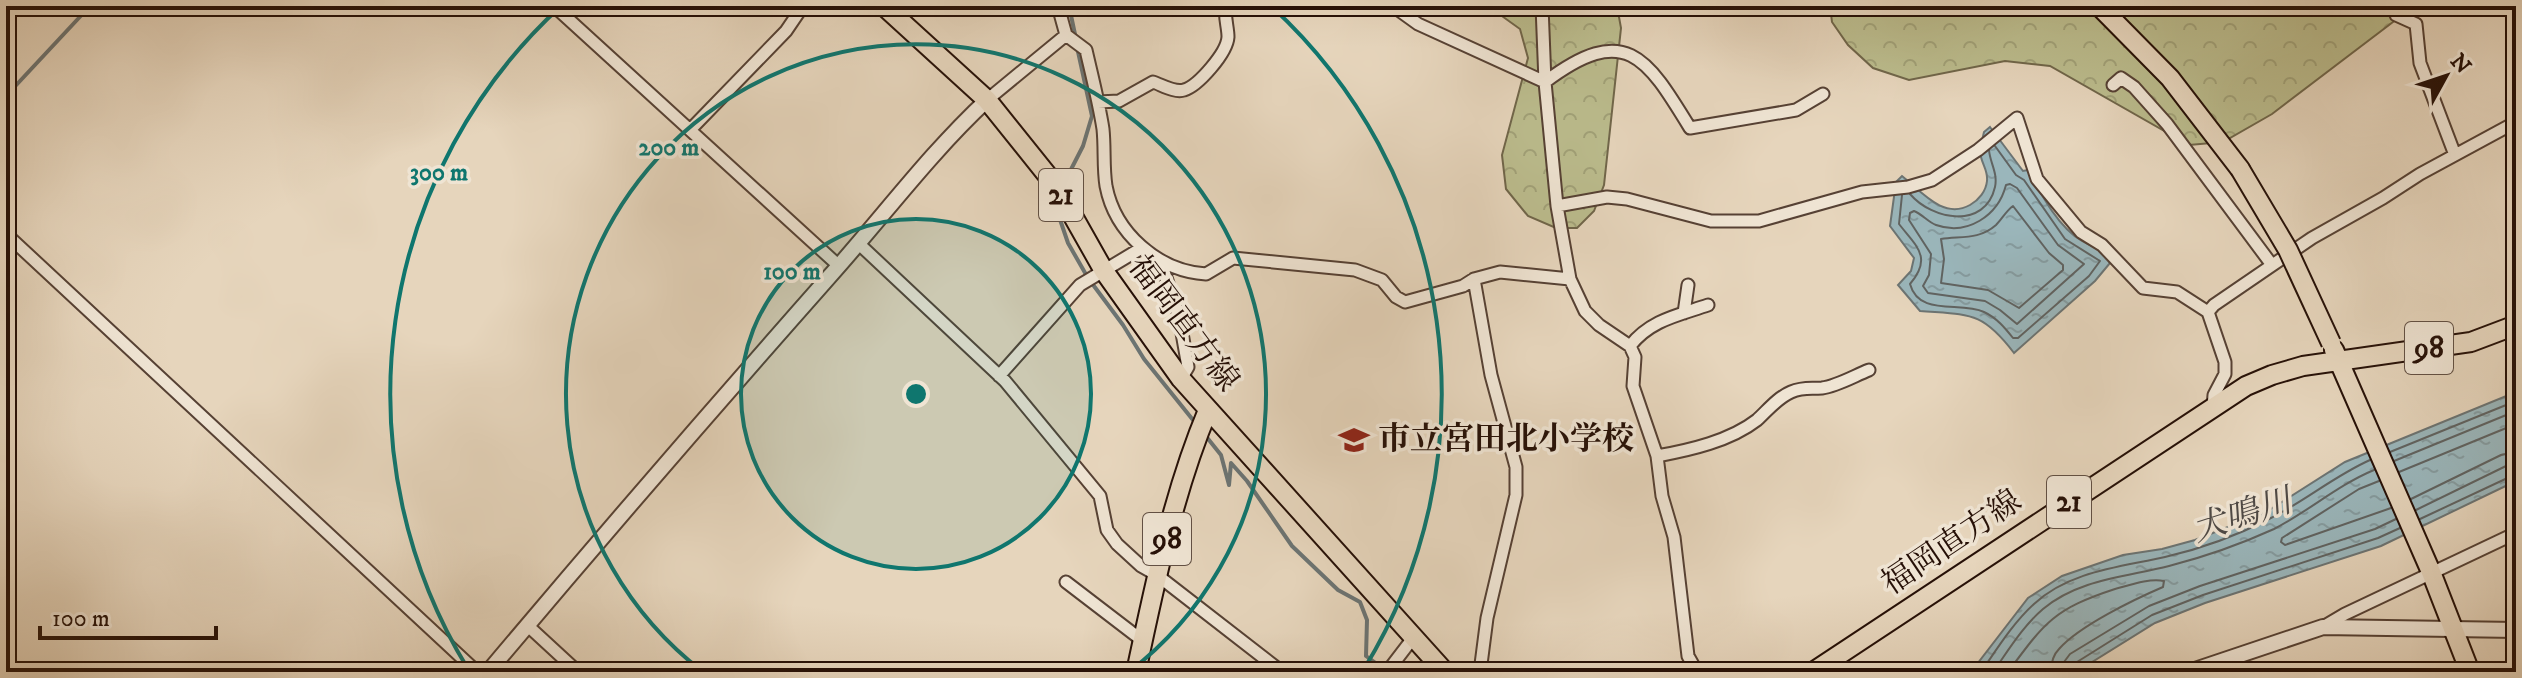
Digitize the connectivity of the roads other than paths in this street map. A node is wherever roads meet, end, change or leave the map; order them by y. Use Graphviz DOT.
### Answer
graph roads {
  1 [pos="554,6"];
  2 [pos="803,6"];
  3 [pos="884,6"];
  4 [pos="1058,6"];
  5 [pos="1226,6"];
  6 [pos="1393,6"];
  7 [pos="1542,6"];
  8 [pos="2099,6"];
  9 [pos="2394,6"];
  10 [pos="1066,35"];
  11 [pos="1545,82"];
  12 [pos="2113,85"];
  13 [pos="1823,94"];
  14 [pos="987,100"];
  15 [pos="1098,102"];
  16 [pos="2516,122"];
  17 [pos="690,130"];
  18 [pos="2455,155"];
  19 [pos="1557,206"];
  20 [pos="6,234"];
  21 [pos="858,243"];
  22 [pos="1140,249"];
  23 [pos="1160,260"];
  24 [pos="2272,265"];
  25 [pos="839,266"];
  26 [pos="1104,271"];
  27 [pos="1474,279"];
  28 [pos="1570,279"];
  29 [pos="1688,285"];
  30 [pos="1708,305"];
  31 [pos="2208,312"];
  32 [pos="1684,313"];
  33 [pos="2516,325"];
  34 [pos="1630,346"];
  35 [pos="2335,352"];
  36 [pos="1869,370"];
  37 [pos="999,376"];
  38 [pos="1181,379"];
  39 [pos="2213,407"];
  40 [pos="1208,410"];
  41 [pos="1657,456"];
  42 [pos="2516,533"];
  43 [pos="2429,568"];
  44 [pos="1157,575"];
  45 [pos="1066,582"];
  46 [pos="527,625"];
  47 [pos="2323,627"];
  48 [pos="2452,627"];
  49 [pos="2516,630"];
  50 [pos="1413,638"];
  51 [pos="1143,641"];
  52 [pos="477,672"];
  53 [pos="488,672"];
  54 [pos="578,672"];
  55 [pos="1136,672"];
  56 [pos="1282,672"];
  57 [pos="1387,672"];
  58 [pos="1445,672"];
  59 [pos="1480,672"];
  60 [pos="1697,672"];
  61 [pos="1813,672"];
  62 [pos="2190,672"];
  63 [pos="2470,672"];
  1 -- 17 [label="street"];
  2 -- 17 [label="street"];
  3 -- 14 [label="main road, 福岡直方線 / 21"];
  4 -- 10 [label="street"];
  5 -- 15 [label="street"];
  6 -- 11 [label="street"];
  7 -- 11 [label="street"];
  8 -- 35 [label="main road, bridge"];
  9 -- 18 [label="street"];
  10 -- 14 [label="street"];
  10 -- 15 [label="street"];
  11 -- 13 [label="street"];
  11 -- 19 [label="street"];
  12 -- 24 [label="street"];
  14 -- 21 [label="street"];
  14 -- 26 [label="main road, 福岡直方線 / 21"];
  15 -- 22 [label="street"];
  16 -- 18 [label="street"];
  17 -- 25 [label="street"];
  18 -- 24 [label="street"];
  19 -- 28 [label="street"];
  19 -- 31 [label="street"];
  20 -- 52 [label="street"];
  21 -- 25 [label="street"];
  21 -- 37 [label="street"];
  22 -- 23 [label="street"];
  22 -- 26 [label="street"];
  23 -- 27 [label="street"];
  23 -- 38 [label="street"];
  24 -- 31 [label="street"];
  25 -- 46 [label="street"];
  26 -- 37 [label="street"];
  26 -- 38 [label="main road, 福岡直方線 / 21"];
  27 -- 28 [label="street"];
  27 -- 59 [label="street"];
  28 -- 34 [label="street"];
  29 -- 32 [label="street"];
  30 -- 32 [label="street"];
  31 -- 39 [label="street"];
  32 -- 34 [label="street"];
  33 -- 35 [label="main road, 98"];
  34 -- 41 [label="street"];
  35 -- 39 [label="main road, 福岡直方線 / 21"];
  35 -- 43 [label="main road"];
  36 -- 41 [label="street"];
  37 -- 44 [label="street"];
  38 -- 40 [label="main road, 福岡直方線 / 21"];
  39 -- 61 [label="main road, 福岡直方線 / 21"];
  40 -- 44 [label="main road, 98"];
  40 -- 50 [label="main road, 福岡直方線 / 21"];
  41 -- 60 [label="street"];
  42 -- 43 [label="street"];
  43 -- 47 [label="street"];
  43 -- 48 [label="main road"];
  44 -- 51 [label="main road, 98"];
  44 -- 56 [label="street"];
  45 -- 51 [label="street"];
  46 -- 53 [label="street"];
  46 -- 54 [label="street"];
  47 -- 48 [label="street"];
  47 -- 62 [label="street"];
  48 -- 49 [label="street"];
  48 -- 63 [label="main road"];
  50 -- 57 [label="street"];
  50 -- 58 [label="main road, 福岡直方線 / 21"];
  51 -- 55 [label="main road, 98"];
}
